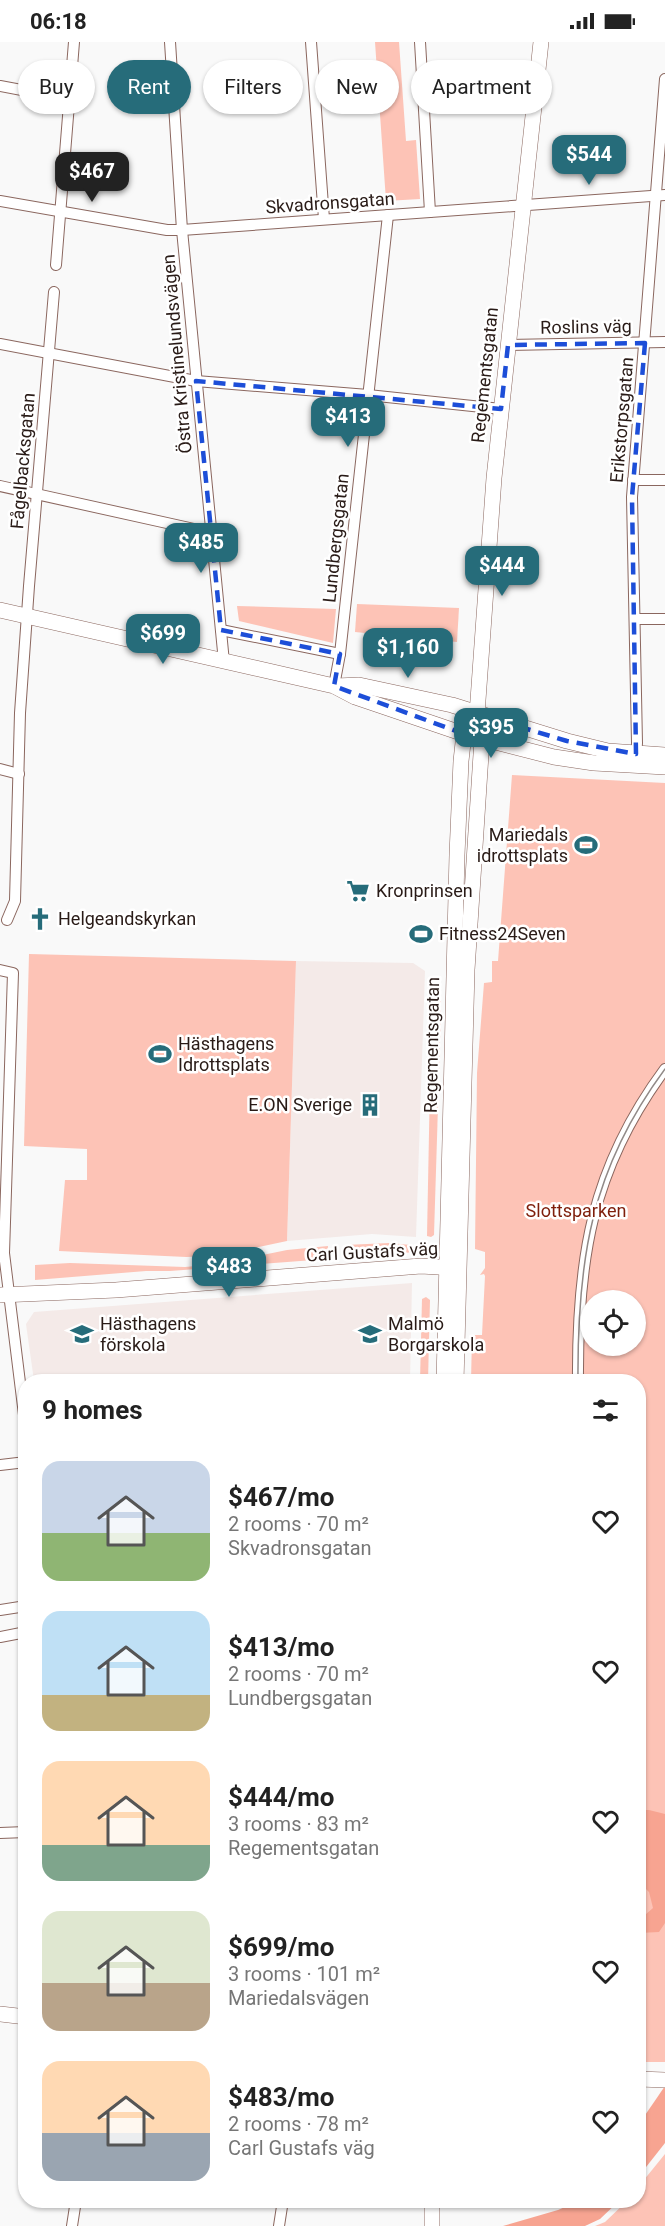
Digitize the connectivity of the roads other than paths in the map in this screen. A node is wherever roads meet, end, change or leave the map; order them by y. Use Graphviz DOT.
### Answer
graph roads {
  1 [pos="74,42"];
  2 [pos="170,42"];
  3 [pos="311,42"];
  4 [pos="420,42"];
  5 [pos="540,42"];
  6 [pos="72,60"];
  7 [pos="665,78"];
  8 [pos="0,86"];
  9 [pos="18,89"];
  10 [pos="68,114"];
  11 [pos="661,195"];
  12 [pos="0,201"];
  13 [pos="524,204"];
  14 [pos="60,212"];
  15 [pos="430,212"];
  16 [pos="388,215"];
  17 [pos="324,219"];
  18 [pos="182,230"];
  19 [pos="56,265"];
  20 [pos="54,292"];
  21 [pos="665,342"];
  22 [pos="645,343"];
  23 [pos="0,344"];
  24 [pos="508,345"];
  25 [pos="48,353"];
  26 [pos="196,381"];
  27 [pos="368,394"];
  28 [pos="501,409"];
  29 [pos="633,480"];
  30 [pos="665,480"];
  31 [pos="0,486"];
  32 [pos="37,494"];
  33 [pos="212,533"];
  34 [pos="0,610"];
  35 [pos="27,617"];
  36 [pos="635,619"];
  37 [pos="665,619"];
  38 [pos="221,630"];
  39 [pos="340,654"];
  40 [pos="224,662"];
  41 [pos="334,686"];
  42 [pos="477,714"];
  43 [pos="464,734"];
  44 [pos="482,739"];
  45 [pos="665,755"];
  46 [pos="636,760"];
  47 [pos="665,767"];
  48 [pos="0,769"];
  49 [pos="19,774"];
  50 [pos="7,920"];
  51 [pos="0,970"];
  52 [pos="665,1069"];
  53 [pos="453,1268"];
  54 [pos="4,1294"];
  55 [pos="445,1374"];
  56 [pos="456,1374"];
  57 [pos="578,1374"];
  58 [pos="18,1381"];
  59 [pos="18,1463"];
  60 [pos="0,1465"];
  61 [pos="18,1607"];
  62 [pos="0,1610"];
  63 [pos="18,1634"];
  64 [pos="0,1637"];
  65 [pos="18,1832"];
  66 [pos="0,1833"];
  67 [pos="0,2014"];
  68 [pos="18,2016"];
  69 [pos="646,2079"];
  70 [pos="662,2080"];
  71 [pos="646,2083"];
  72 [pos="75,2208"];
  73 [pos="282,2208"];
  74 [pos="432,2208"];
  75 [pos="72,2226"];
  76 [pos="279,2226"];
  77 [pos="432,2226"];
  1 -- 6 [label="street"];
  2 -- 18 [label="street, Östra Kristinelundsvägen"];
  3 -- 17 [label="street"];
  4 -- 15 [label="street"];
  5 -- 13 [label="main road, Regementsgatan"];
  7 -- 11 [label="street, Erikstorpsgatan"];
  8 -- 9 [label="street"];
  10 -- 14 [label="street"];
  11 -- 13 [label="street, Skvadronsgatan"];
  11 -- 22 [label="street, Erikstorpsgatan"];
  12 -- 14 [label="street, Skvadronsgatan"];
  13 -- 15 [label="street, Skvadronsgatan"];
  13 -- 24 [label="main road, Regementsgatan"];
  14 -- 18 [label="street, Skvadronsgatan"];
  14 -- 19 [label="street"];
  15 -- 16 [label="street, Skvadronsgatan"];
  16 -- 17 [label="street, Skvadronsgatan"];
  16 -- 27 [label="street, Lundbergsgatan"];
  17 -- 18 [label="street, Skvadronsgatan"];
  18 -- 26 [label="street, Östra Kristinelundsvägen"];
  20 -- 25 [label="street, Fågelbacksgatan"];
  21 -- 22 [label="street, Roslins väg"];
  22 -- 24 [label="street, Roslins väg"];
  22 -- 29 [label="street, Erikstorpsgatan"];
  23 -- 25 [label="street"];
  24 -- 28 [label="main road, Regementsgatan"];
  25 -- 26 [label="street"];
  25 -- 32 [label="street, Fågelbacksgatan"];
  26 -- 27 [label="street"];
  26 -- 33 [label="street, Östra Kristinelundsvägen"];
  27 -- 28 [label="street"];
  27 -- 39 [label="street, Lundbergsgatan"];
  28 -- 42 [label="main road, Regementsgatan"];
  29 -- 30 [label="street"];
  29 -- 36 [label="street, Erikstorpsgatan"];
  31 -- 32 [label="street"];
  32 -- 33 [label="street"];
  32 -- 35 [label="street, Fågelbacksgatan"];
  33 -- 38 [label="street, Östra Kristinelundsvägen"];
  34 -- 35 [label="main road"];
  35 -- 40 [label="main road"];
  35 -- 49 [label="street, Fågelbacksgatan"];
  36 -- 37 [label="street"];
  36 -- 46 [label="street, Erikstorpsgatan"];
  38 -- 39 [label="street"];
  38 -- 40 [label="street, Östra Kristinelundsvägen"];
  39 -- 41 [label="street, Lundbergsgatan"];
  40 -- 41 [label="main road"];
  41 -- 42 [label="main road"];
  41 -- 43 [label="main road"];
  42 -- 43 [label="main road, Regementsgatan"];
  42 -- 44 [label="main road, Regementsgatan"];
  42 -- 46 [label="main road"];
  43 -- 44 [label="main road"];
  43 -- 53 [label="main road, Regementsgatan"];
  44 -- 46 [label="main road"];
  44 -- 53 [label="main road, Regementsgatan"];
  45 -- 46 [label="main road"];
  46 -- 47 [label="main road"];
  48 -- 49 [label="street"];
  49 -- 50 [label="street, Fågelbacksgatan"];
  51 -- 54 [label="street"];
  52 -- 57 [label="street"];
  53 -- 54 [label="main road, Carl Gustafs väg"];
  53 -- 55 [label="main road, Regementsgatan"];
  53 -- 56 [label="main road, Regementsgatan"];
  54 -- 58 [label="street"];
  59 -- 60 [label="street"];
  61 -- 62 [label="street"];
  63 -- 64 [label="street"];
  65 -- 66 [label="street"];
  67 -- 68 [label="main road"];
  69 -- 70 [label="main road"];
  70 -- 71 [label="main road"];
  72 -- 75 [label="street"];
  73 -- 76 [label="street"];
  74 -- 77 [label="main road"];
}
